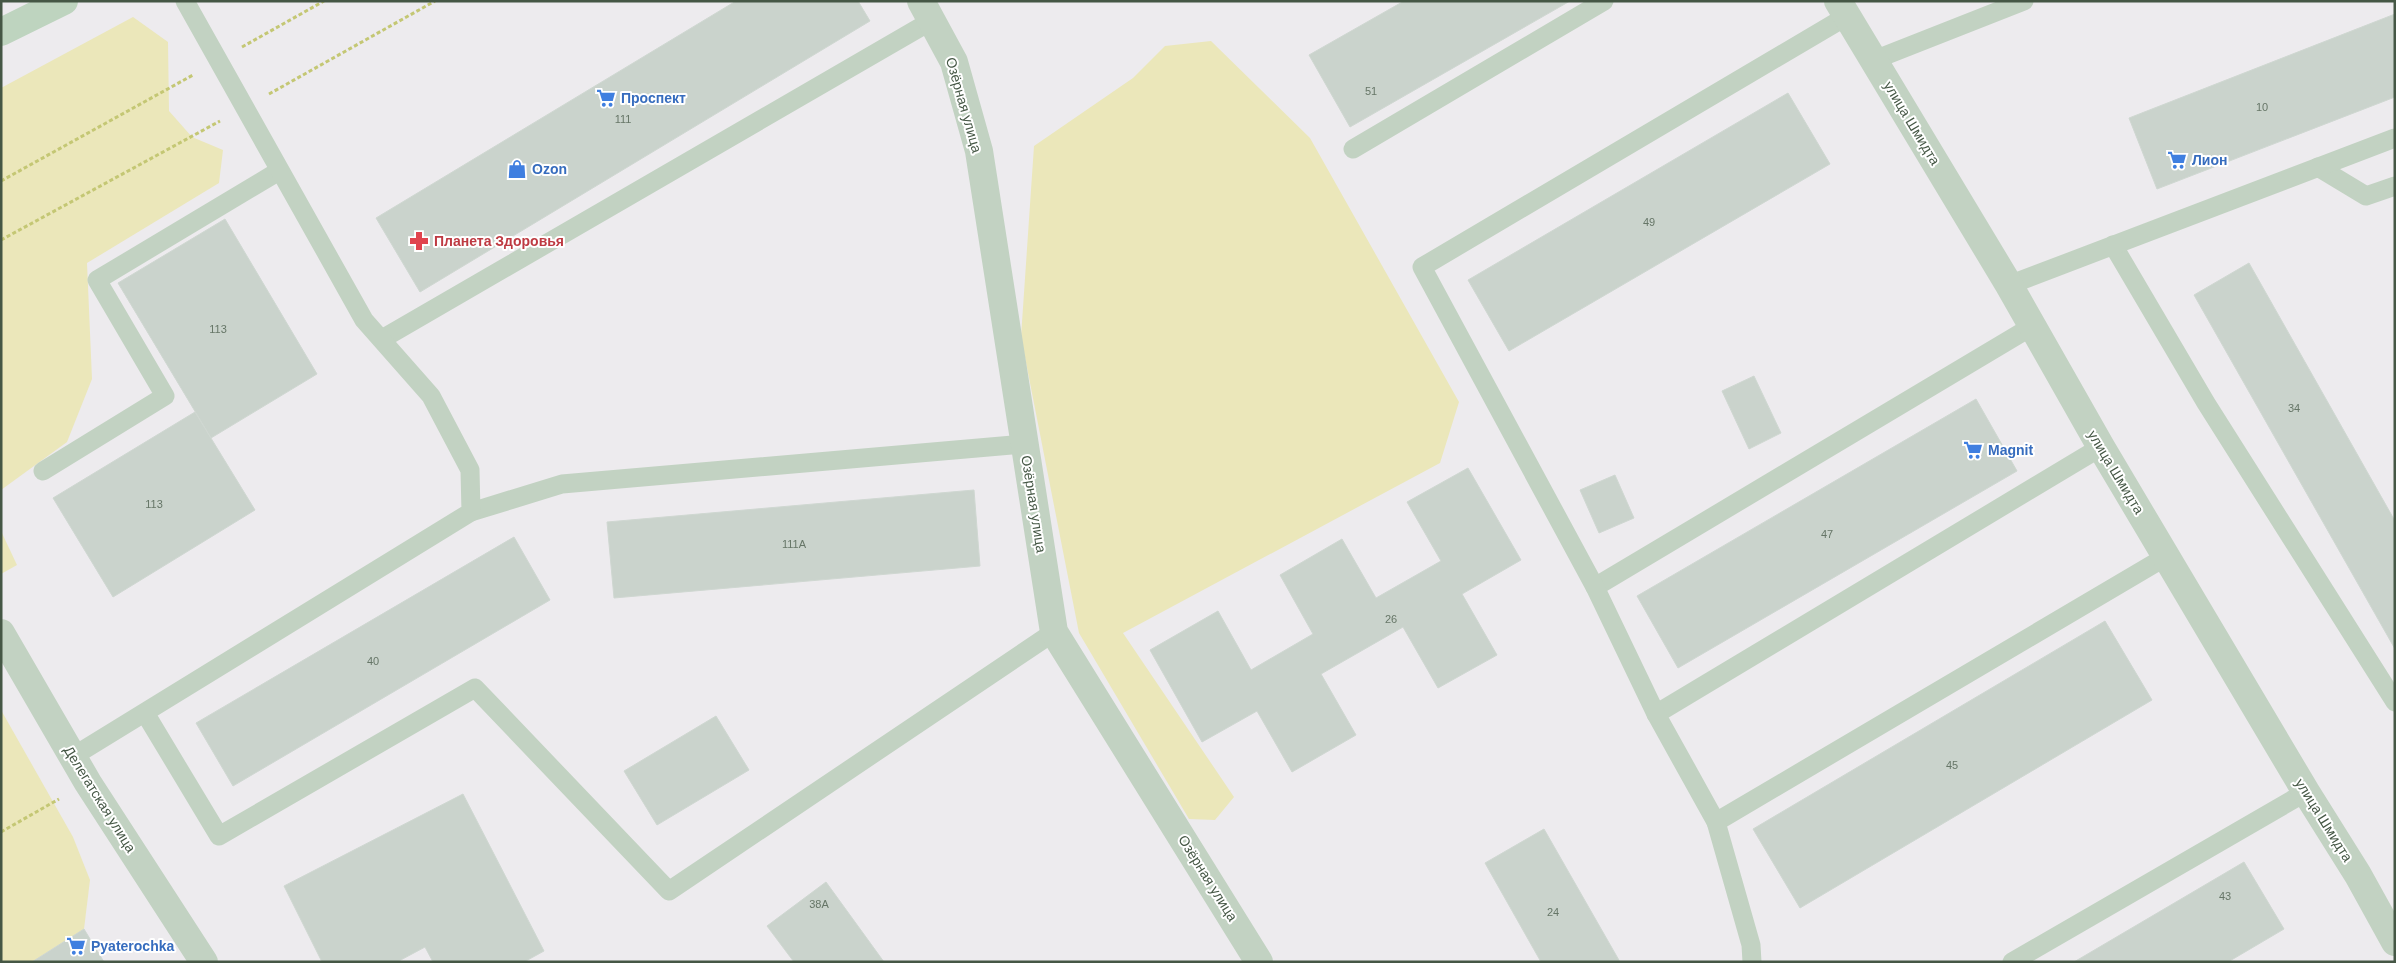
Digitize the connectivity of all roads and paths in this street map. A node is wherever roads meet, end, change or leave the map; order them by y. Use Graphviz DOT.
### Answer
graph roads {
  1 [pos="64,1"];
  2 [pos="185,1"];
  3 [pos="324,1"];
  4 [pos="1604,1"];
  5 [pos="2024,1"];
  6 [pos="1842,9"];
  7 [pos="926,11"];
  8 [pos="1,32"];
  9 [pos="218,60"];
  10 [pos="1874,60"];
  11 [pos="2395,138"];
  12 [pos="1353,149"];
  13 [pos="2318,167"];
  14 [pos="279,172"];
  15 [pos="1,182"];
  16 [pos="2395,186"];
  17 [pos="2113,245"];
  18 [pos="2009,285"];
  19 [pos="2031,328"];
  20 [pos="382,339"];
  21 [pos="1024,444"];
  22 [pos="2101,448"];
  23 [pos="43,471"];
  24 [pos="471,512"];
  25 [pos="2167,556"];
  26 [pos="1596,587"];
  27 [pos="1054,632"];
  28 [pos="1,633"];
  29 [pos="2395,702"];
  30 [pos="145,713"];
  31 [pos="1656,714"];
  32 [pos="72,757"];
  33 [pos="88,783"];
  34 [pos="2306,792"];
  35 [pos="1716,822"];
  36 [pos="1,832"];
  37 [pos="2395,942"];
  38 [pos="204,962"];
  39 [pos="1259,962"];
  40 [pos="1752,962"];
  41 [pos="2012,962"];
  1 -- 8 [label="street"];
  2 -- 9 [label="lane"];
  3 -- 9 [label="path"];
  4 -- 12 [label="lane"];
  5 -- 10 [label="lane"];
  6 -- 10 [label="street, улица Шмидта"];
  6 -- 26 [label="lane"];
  7 -- 20 [label="lane"];
  7 -- 21 [label="street, Озёрная улица"];
  9 -- 14 [label="lane"];
  9 -- 15 [label="path"];
  10 -- 18 [label="street, улица Шмидта"];
  11 -- 13 [label="lane"];
  13 -- 16 [label="lane"];
  13 -- 17 [label="lane"];
  14 -- 20 [label="lane"];
  14 -- 23 [label="lane"];
  17 -- 18 [label="lane"];
  17 -- 29 [label="lane"];
  18 -- 19 [label="street, улица Шмидта"];
  19 -- 22 [label="street, улица Шмидта"];
  19 -- 26 [label="lane"];
  20 -- 24 [label="lane"];
  21 -- 24 [label="lane"];
  21 -- 27 [label="street, Озёрная улица"];
  22 -- 25 [label="street, улица Шмидта"];
  22 -- 31 [label="lane"];
  24 -- 30 [label="lane"];
  25 -- 34 [label="street, улица Шмидта"];
  25 -- 35 [label="lane"];
  26 -- 31 [label="lane"];
  27 -- 30 [label="lane"];
  27 -- 39 [label="street, Озёрная улица"];
  28 -- 32 [label="street, Делегатская улица"];
  30 -- 32 [label="lane"];
  31 -- 35 [label="lane"];
  32 -- 33 [label="street, Делегатская улица"];
  33 -- 36 [label="path"];
  33 -- 38 [label="street, Делегатская улица"];
  34 -- 37 [label="street, улица Шмидта"];
  34 -- 41 [label="lane"];
  35 -- 40 [label="lane"];
}
